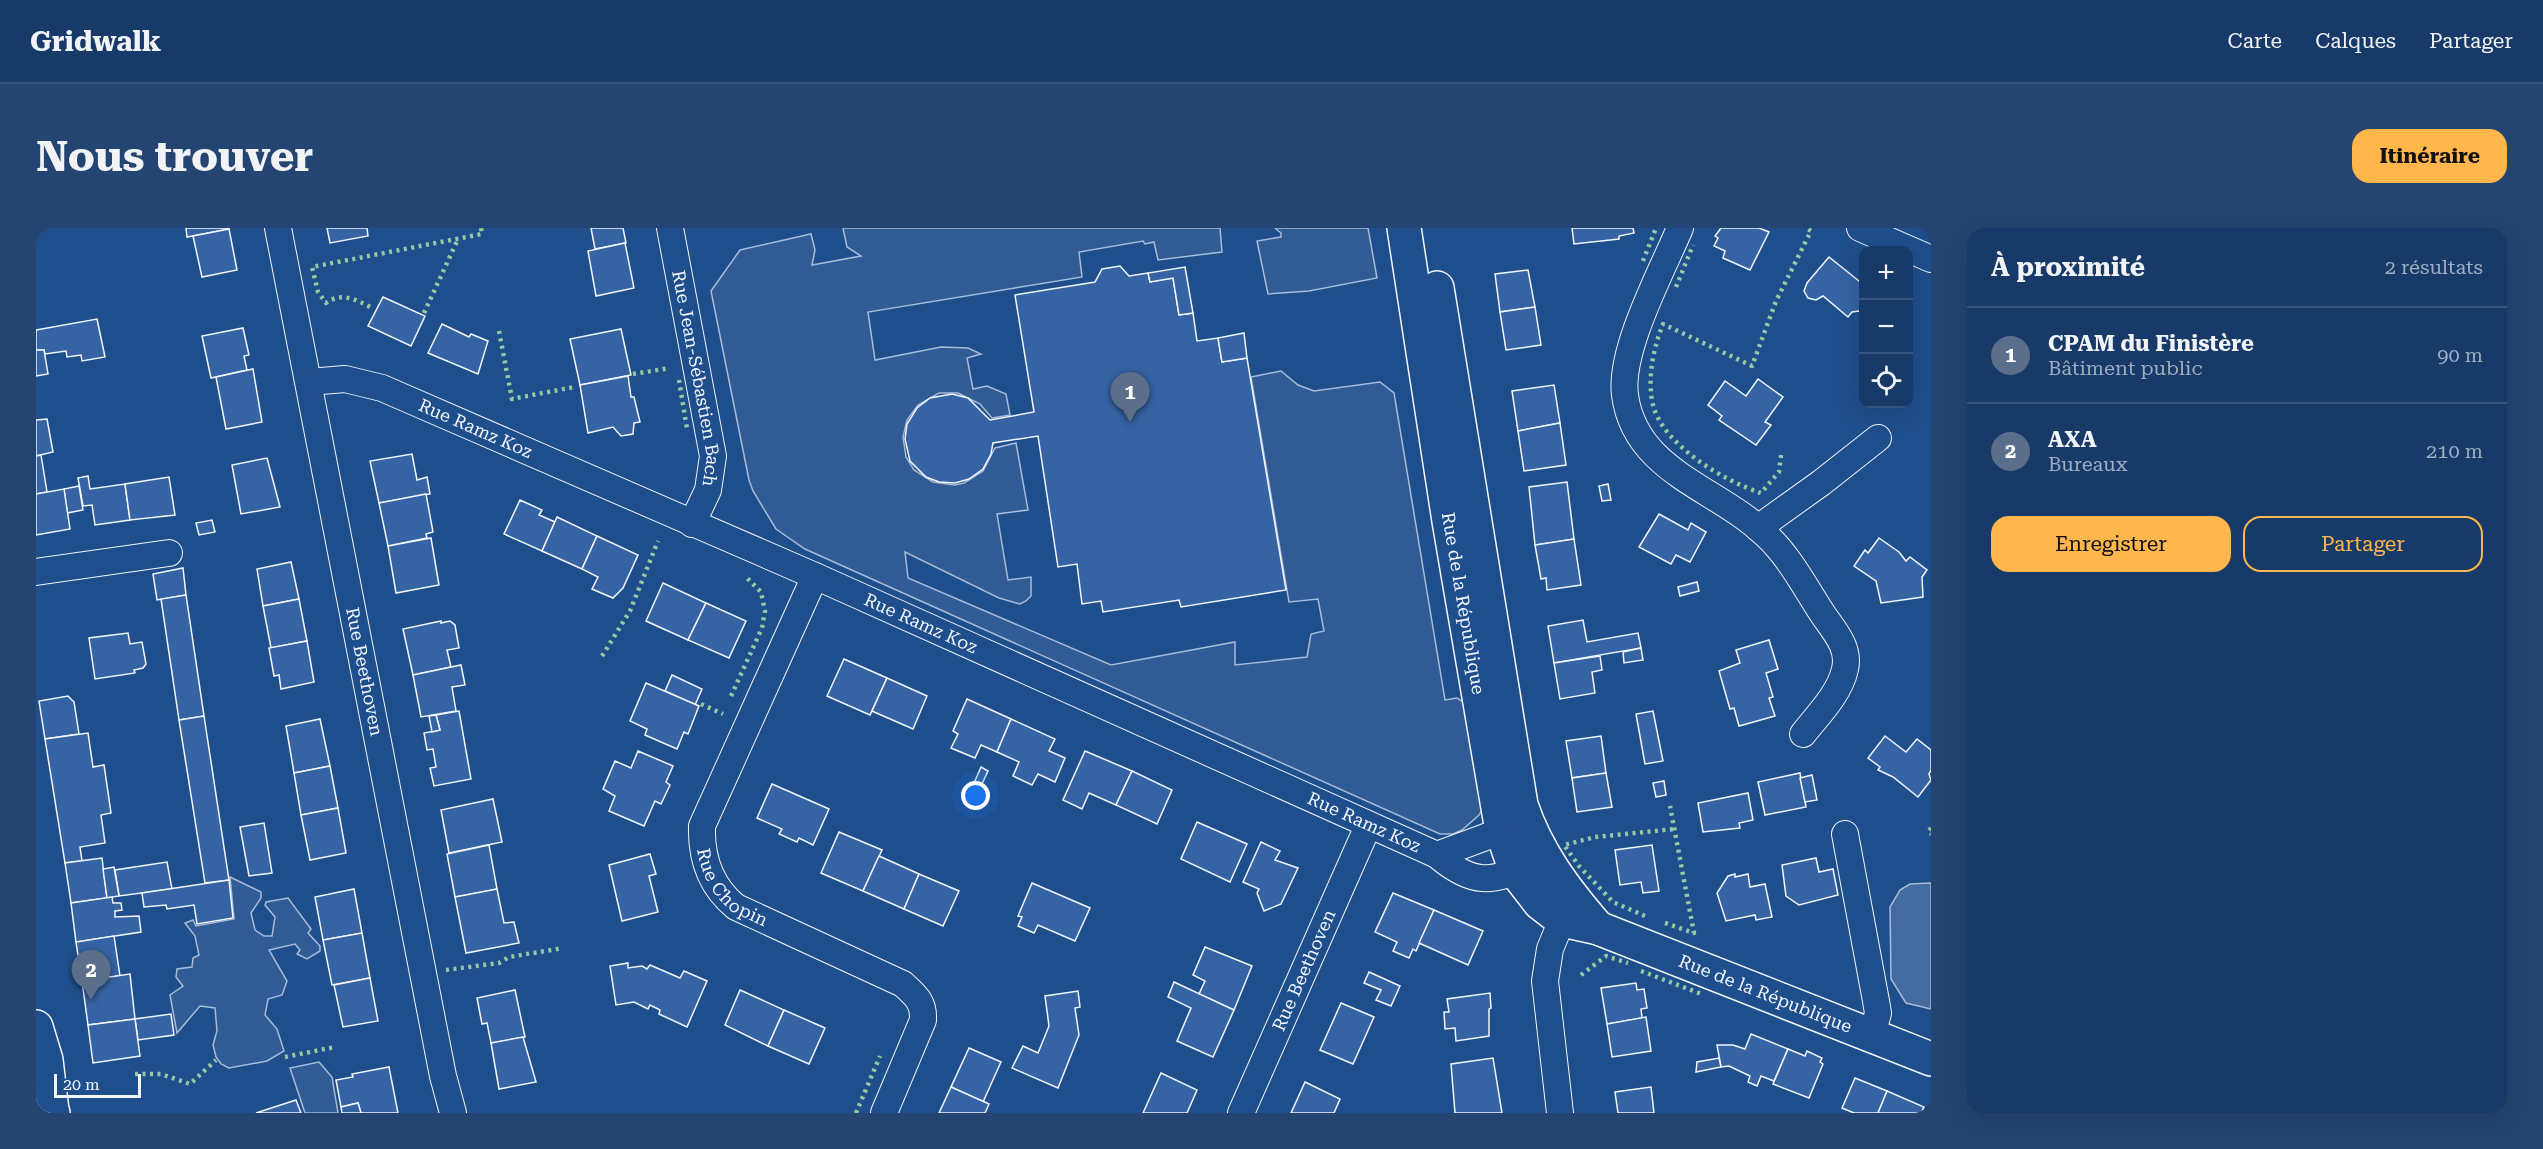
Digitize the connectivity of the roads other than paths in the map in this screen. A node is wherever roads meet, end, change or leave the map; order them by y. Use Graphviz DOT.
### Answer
graph roads {
  1 [pos="278,228"];
  2 [pos="670,228"];
  3 [pos="1404,228"];
  4 [pos="1427,228"];
  5 [pos="1680,228"];
  6 [pos="1860,228"];
  7 [pos="1931,259"];
  8 [pos="309,382"];
  9 [pos="1878,438"];
  10 [pos="692,524"];
  11 [pos="1758,528"];
  12 [pos="169,553"];
  13 [pos="36,572"];
  14 [pos="815,576"];
  15 [pos="1803,734"];
  16 [pos="1368,826"];
  17 [pos="1514,826"];
  18 [pos="1845,834"];
  19 [pos="1437,855"];
  20 [pos="1530,865"];
  21 [pos="1562,920"];
  22 [pos="1598,928"];
  23 [pos="36,1027"];
  24 [pos="1872,1036"];
  25 [pos="1931,1059"];
  26 [pos="47,1108"];
  27 [pos="453,1113"];
  28 [pos="884,1113"];
  29 [pos="1240,1113"];
  30 [pos="1560,1113"];
  1 -- 8 [label="street, Rue Beethoven"];
  2 -- 10 [label="street, Rue Jean-Sébastien Bach"];
  3 -- 17 [label="street, Rue de la République"];
  4 -- 17 [label="street, Rue de la République"];
  5 -- 11 [label="street"];
  6 -- 7 [label="street"];
  8 -- 10 [label="street, Rue Ramz Koz"];
  8 -- 27 [label="street, Rue Beethoven"];
  9 -- 11 [label="street"];
  10 -- 14 [label="street, Rue Ramz Koz"];
  11 -- 15 [label="street"];
  12 -- 13 [label="street"];
  14 -- 16 [label="street, Rue Ramz Koz"];
  14 -- 28 [label="street, Rue Chopin"];
  16 -- 19 [label="street, Rue Ramz Koz"];
  16 -- 29 [label="street, Rue Beethoven"];
  17 -- 19 [label="street, Rue Ramz Koz"];
  17 -- 20 [label="street, Rue de la République"];
  18 -- 24 [label="street"];
  19 -- 20 [label="street"];
  20 -- 21 [label="street, Rue de la République"];
  20 -- 22 [label="street, Rue de la République"];
  21 -- 22 [label="street, Rue de la République"];
  21 -- 30 [label="street"];
  22 -- 24 [label="street, Rue de la République"];
  23 -- 26 [label="street"];
  24 -- 25 [label="street, Rue de la République"];
}
